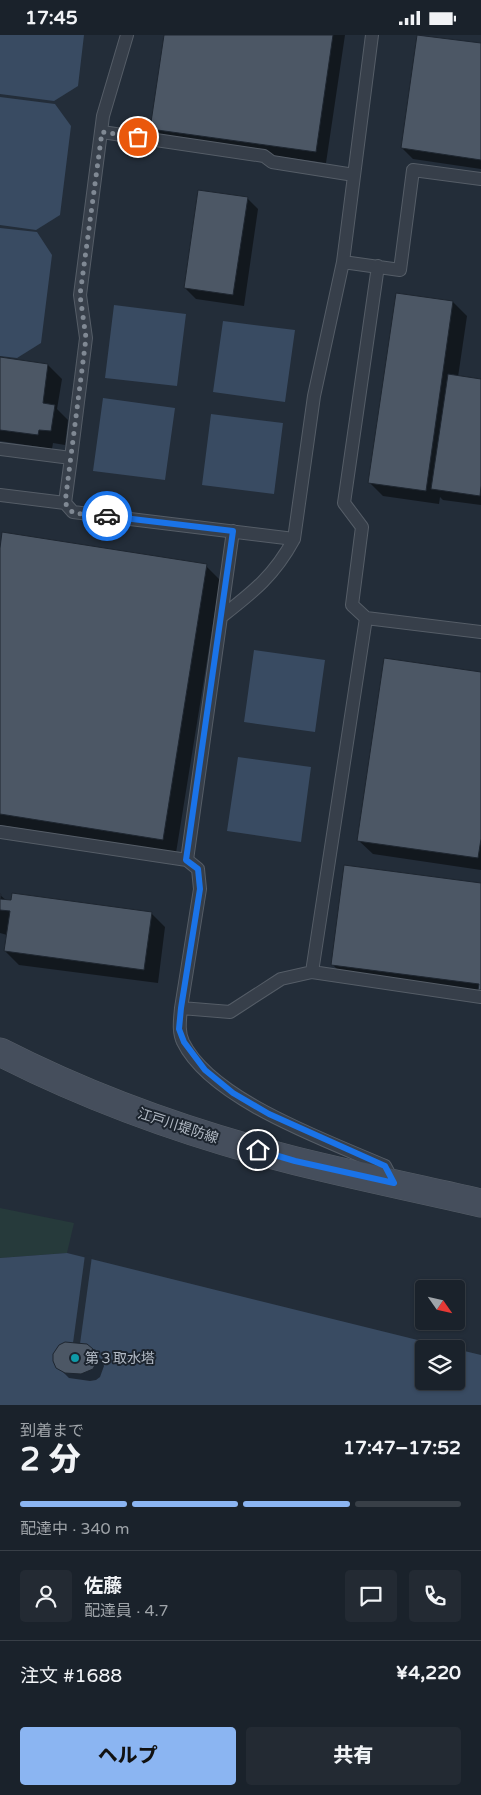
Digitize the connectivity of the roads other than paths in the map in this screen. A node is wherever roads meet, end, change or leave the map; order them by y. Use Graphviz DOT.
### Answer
graph roads {
  1 [pos="127,35"];
  2 [pos="372,35"];
  3 [pos="102,132"];
  4 [pos="354,175"];
  5 [pos="481,179"];
  6 [pos="343,262"];
  7 [pos="378,266"];
  8 [pos="0,449"];
  9 [pos="71,458"];
  10 [pos="0,495"];
  11 [pos="65,503"];
  12 [pos="233,531"];
  13 [pos="294,539"];
  14 [pos="221,617"];
  15 [pos="366,618"];
  16 [pos="481,632"];
  17 [pos="0,832"];
  18 [pos="186,860"];
  19 [pos="312,972"];
  20 [pos="481,997"];
  21 [pos="181,1008"];
  22 [pos="0,1052"];
  23 [pos="394,1183"];
  24 [pos="481,1203"];
  1 -- 3 [label="lane"];
  2 -- 4 [label="lane"];
  3 -- 4 [label="lane"];
  3 -- 9 [label="lane"];
  4 -- 6 [label="lane"];
  5 -- 7 [label="lane"];
  6 -- 7 [label="lane"];
  6 -- 13 [label="lane"];
  7 -- 15 [label="lane"];
  8 -- 9 [label="lane"];
  9 -- 11 [label="lane"];
  10 -- 11 [label="lane"];
  11 -- 12 [label="lane"];
  12 -- 13 [label="lane"];
  12 -- 14 [label="lane"];
  13 -- 14 [label="lane"];
  14 -- 18 [label="lane"];
  15 -- 16 [label="lane"];
  15 -- 19 [label="lane"];
  17 -- 18 [label="lane"];
  18 -- 21 [label="lane"];
  19 -- 20 [label="lane"];
  19 -- 21 [label="lane"];
  21 -- 23 [label="lane"];
  22 -- 23 [label="main road, 江戸川堤防線"];
  23 -- 24 [label="main road, 江戸川堤防線"];
}
